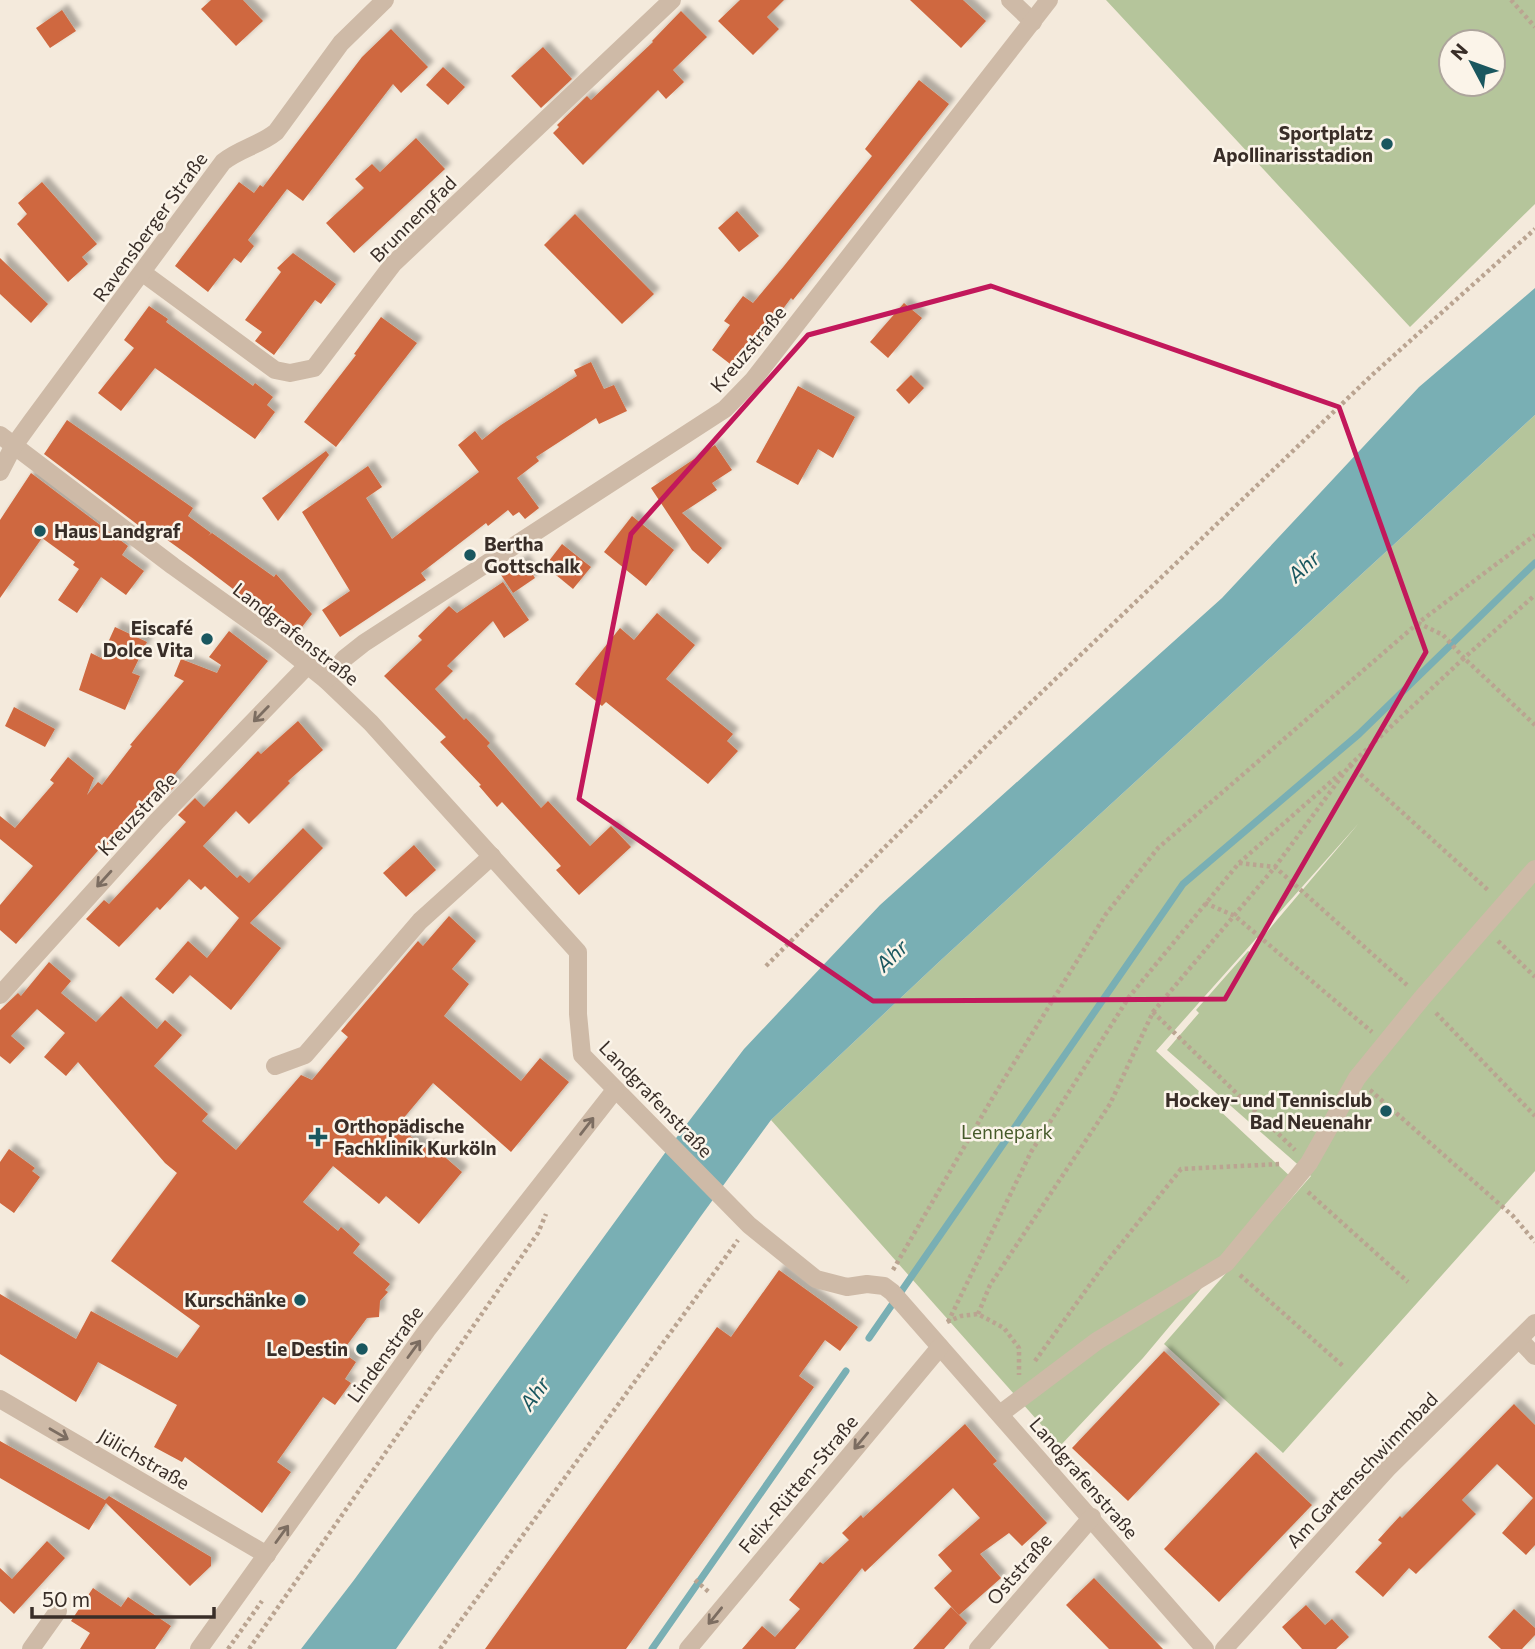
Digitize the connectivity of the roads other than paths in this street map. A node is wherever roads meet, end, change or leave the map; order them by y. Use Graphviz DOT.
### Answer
graph roads {
  1 [pos="385,0"];
  2 [pos="672,0"];
  3 [pos="1010,0"];
  4 [pos="1049,0"];
  5 [pos="1033,22"];
  6 [pos="143,273"];
  7 [pos="7,441"];
  8 [pos="0,472"];
  9 [pos="308,665"];
  10 [pos="326,680"];
  11 [pos="492,856"];
  12 [pos="1535,869"];
  13 [pos="0,995"];
  14 [pos="275,1066"];
  15 [pos="615,1090"];
  16 [pos="1535,1324"];
  17 [pos="1519,1339"];
  18 [pos="935,1341"];
  19 [pos="1535,1356"];
  20 [pos="0,1399"];
  21 [pos="1000,1415"];
  22 [pos="1092,1517"];
  23 [pos="267,1555"];
  24 [pos="58,1611"];
  25 [pos="31,1649"];
  26 [pos="200,1649"];
  27 [pos="688,1649"];
  28 [pos="978,1649"];
  29 [pos="1205,1649"];
  30 [pos="1224,1649"];
  1 -- 6 [label="street, Ravensberger Straße"];
  2 -- 6 [label="street, Brunnenpfad"];
  3 -- 5 [label="street"];
  4 -- 5 [label="street, Kreuzstraße"];
  5 -- 10 [label="street, Kreuzstraße"];
  6 -- 7 [label="street, Ravensberger Straße"];
  7 -- 8 [label="street, Ravensberger Straße"];
  7 -- 9 [label="street, Landgrafenstraße"];
  9 -- 10 [label="street, Landgrafenstraße"];
  9 -- 13 [label="street, Kreuzstraße, one-way"];
  10 -- 11 [label="street, Landgrafenstraße"];
  11 -- 14 [label="street"];
  11 -- 15 [label="street, Landgrafenstraße"];
  12 -- 21 [label="street"];
  15 -- 18 [label="street, Landgrafenstraße"];
  23 -- 15 [label="street, Lindenstraße, one-way"];
  16 -- 17 [label="street, Am Gartenschwimmbad"];
  17 -- 19 [label="street"];
  17 -- 30 [label="street, Am Gartenschwimmbad"];
  18 -- 21 [label="street, Landgrafenstraße"];
  18 -- 27 [label="street, Felix-Rütten-Straße, one-way"];
  20 -- 23 [label="street, Jülichstraße, one-way"];
  21 -- 22 [label="street, Landgrafenstraße"];
  22 -- 28 [label="street, Oststraße"];
  22 -- 29 [label="street, Landgrafenstraße"];
  23 -- 26 [label="street, Lindenstraße"];
  24 -- 25 [label="street"];
}
